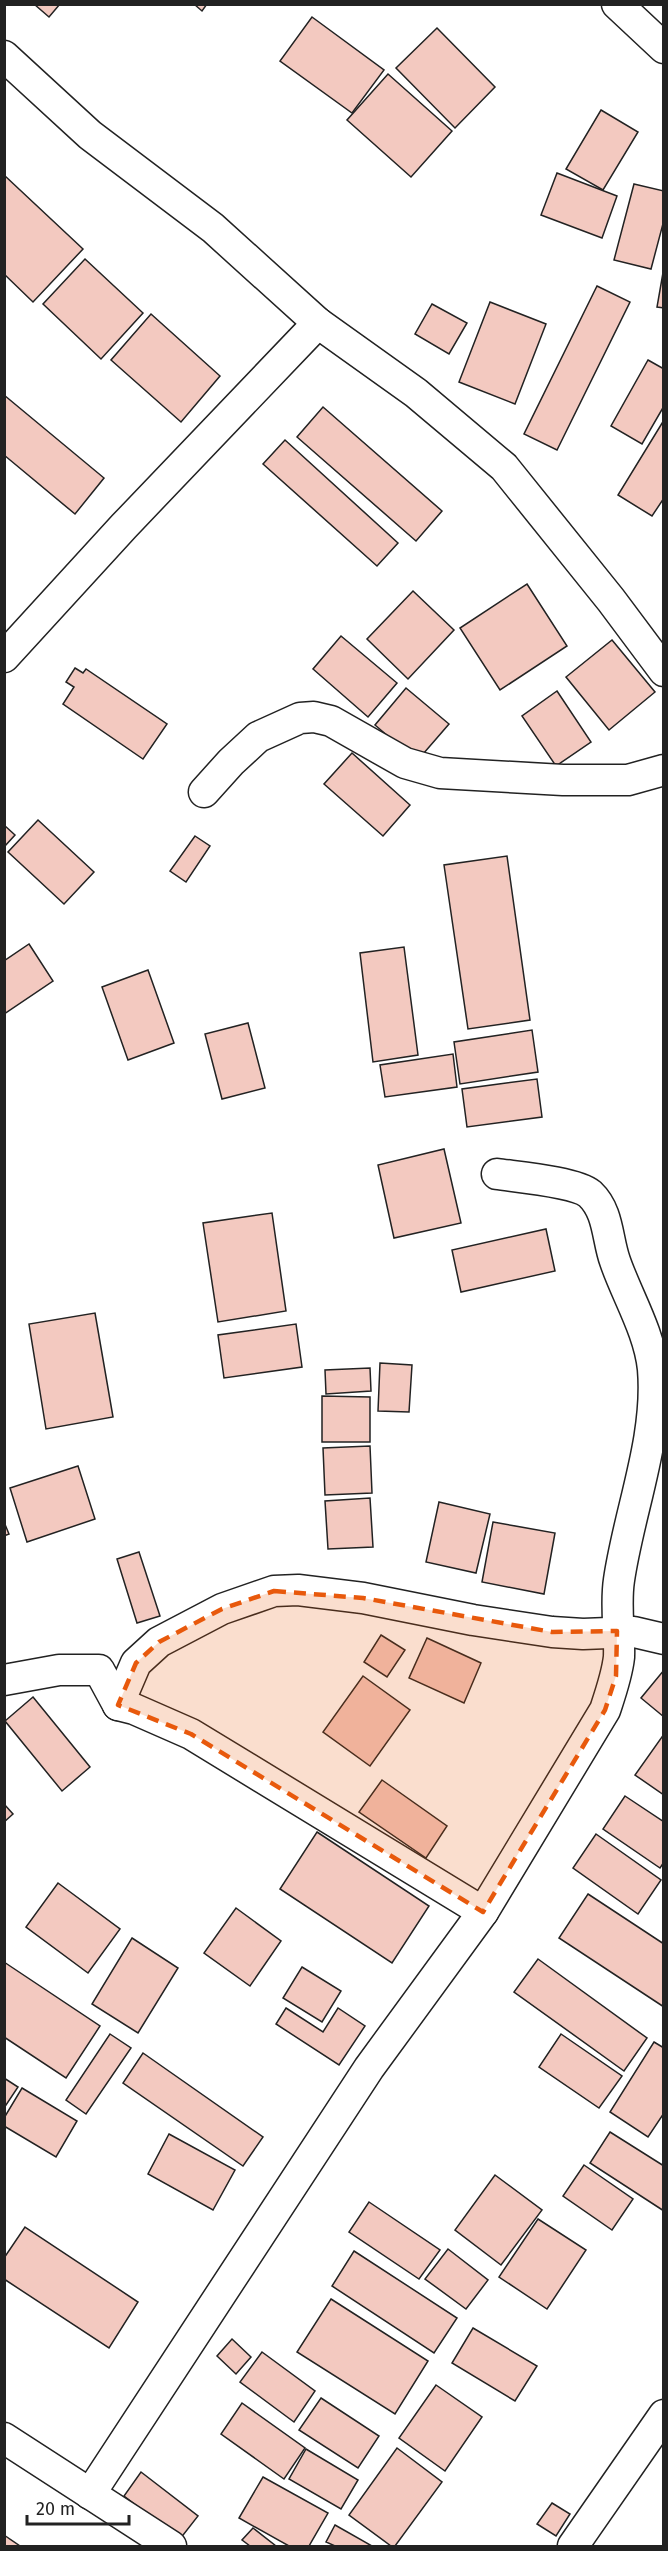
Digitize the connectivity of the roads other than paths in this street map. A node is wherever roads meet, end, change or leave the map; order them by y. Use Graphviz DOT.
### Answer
graph roads {
  1 [pos="617,4"];
  2 [pos="663,48"];
  3 [pos="4,56"];
  4 [pos="318,323"];
  5 [pos="4,657"];
  6 [pos="663,671"];
  7 [pos="663,770"];
  8 [pos="204,792"];
  9 [pos="497,1174"];
  10 [pos="617,1631"];
  11 [pos="663,1639"];
  12 [pos="4,1680"];
  13 [pos="118,1705"];
  14 [pos="483,1912"];
  15 [pos="663,2415"];
  16 [pos="4,2438"];
  17 [pos="90,2494"];
  18 [pos="171,2547"];
  19 [pos="573,2547"];
  1 -- 2 [label="street"];
  3 -- 4 [label="street"];
  4 -- 5 [label="street"];
  4 -- 6 [label="street"];
  7 -- 8 [label="street"];
  9 -- 10 [label="street"];
  10 -- 11 [label="street"];
  10 -- 13 [label="street"];
  10 -- 14 [label="street"];
  12 -- 13 [label="street"];
  13 -- 14 [label="street"];
  14 -- 17 [label="street"];
  15 -- 19 [label="street"];
  16 -- 17 [label="street"];
  17 -- 18 [label="street"];
}
